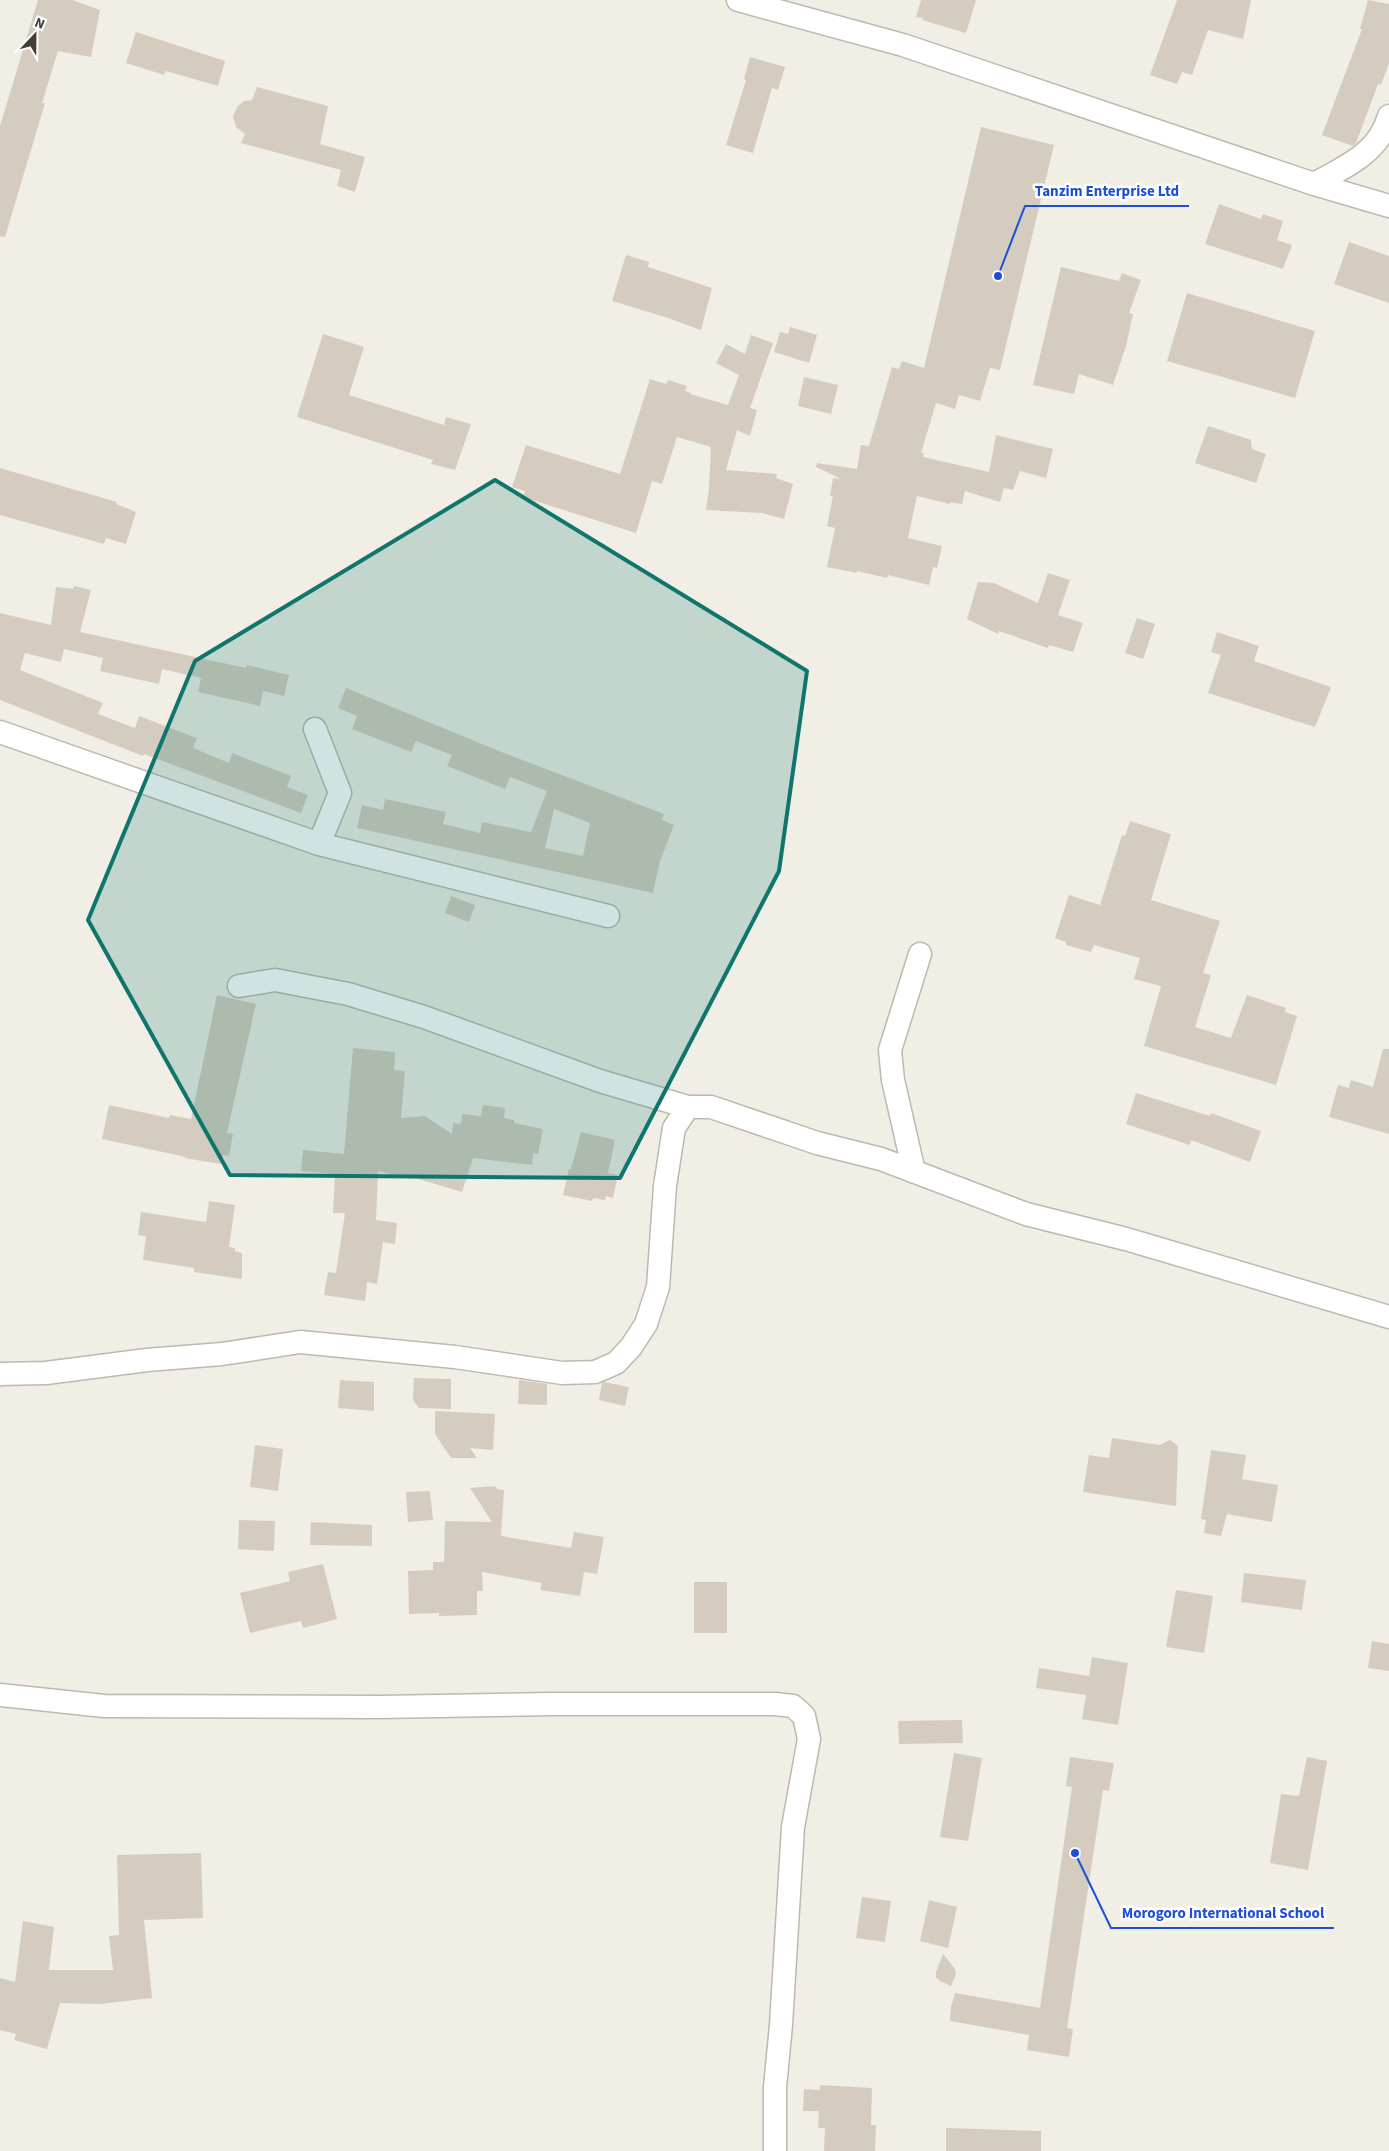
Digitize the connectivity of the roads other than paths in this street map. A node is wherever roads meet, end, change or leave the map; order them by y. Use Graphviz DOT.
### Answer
graph roads {
  1 [pos="738,0"];
  2 [pos="1389,116"];
  3 [pos="1314,184"];
  4 [pos="1389,206"];
  5 [pos="315,729"];
  6 [pos="0,732"];
  7 [pos="319,844"];
  8 [pos="608,916"];
  9 [pos="920,954"];
  10 [pos="239,986"];
  11 [pos="688,1107"];
  12 [pos="914,1172"];
  13 [pos="1389,1317"];
  14 [pos="0,1374"];
  15 [pos="0,1695"];
  16 [pos="775,2151"];
  1 -- 3 [label="street"];
  2 -- 3 [label="street"];
  3 -- 4 [label="street"];
  5 -- 7 [label="street"];
  6 -- 7 [label="street"];
  7 -- 8 [label="street"];
  9 -- 12 [label="street"];
  10 -- 11 [label="street"];
  11 -- 12 [label="street"];
  11 -- 14 [label="street"];
  12 -- 13 [label="street"];
  15 -- 16 [label="street"];
}
